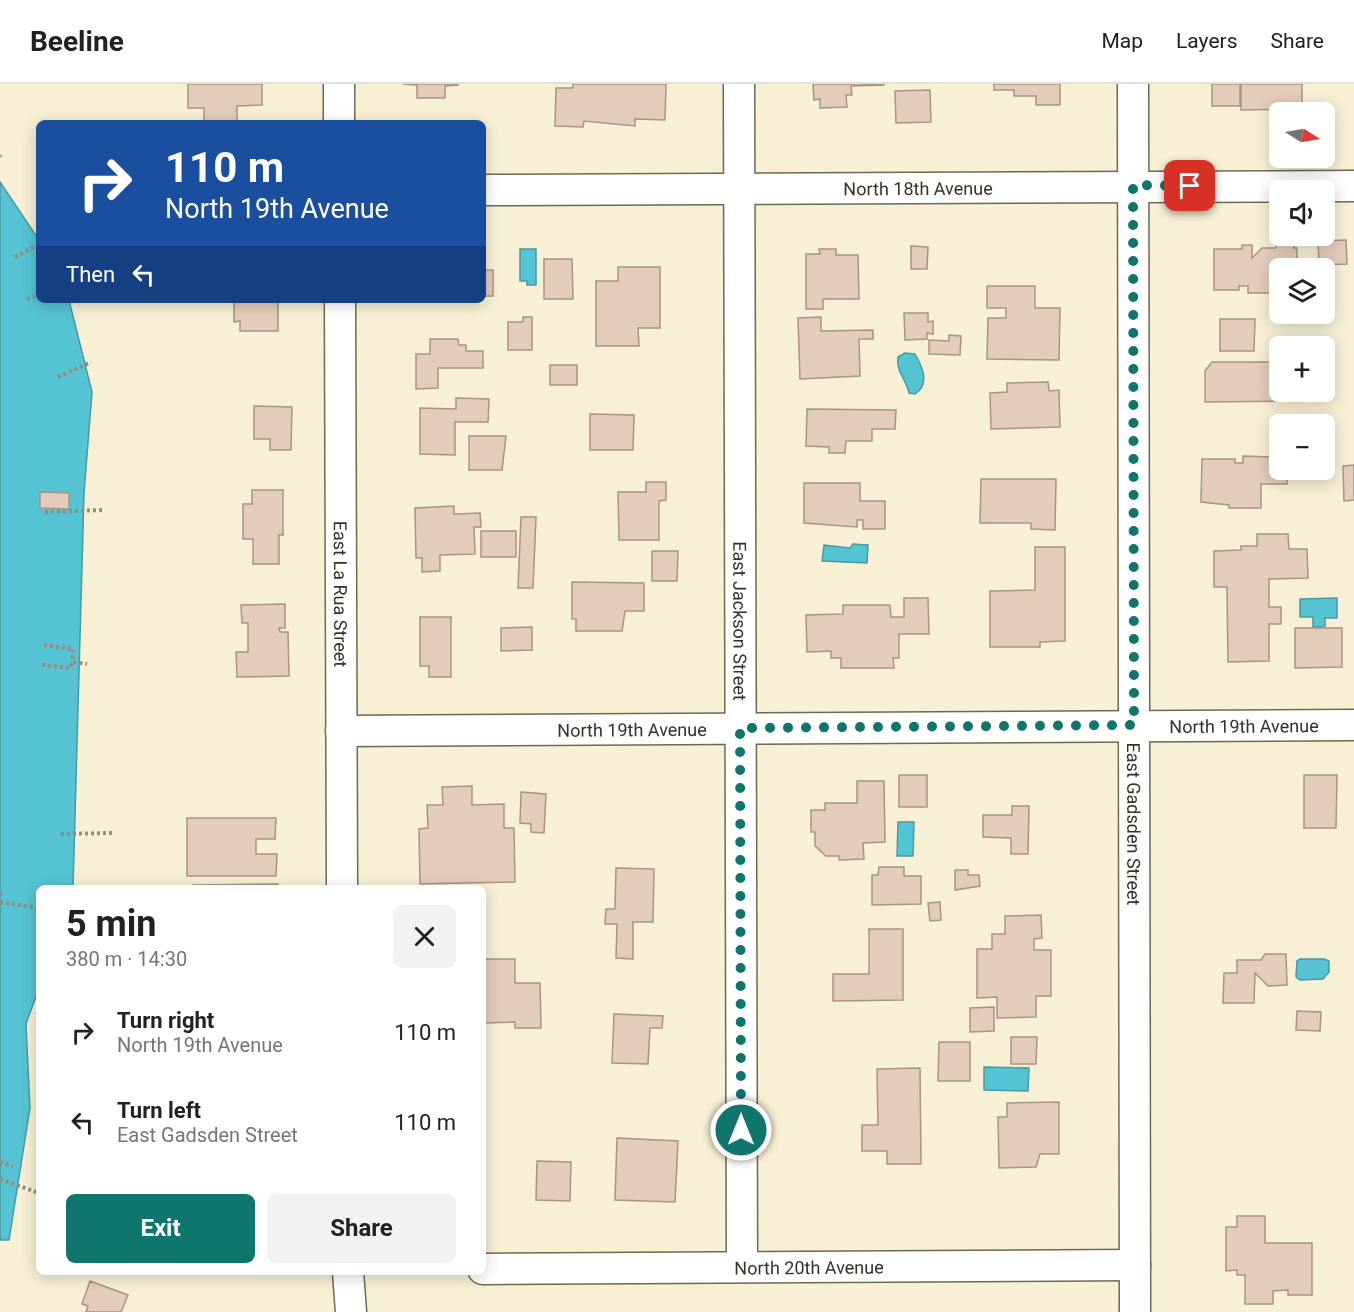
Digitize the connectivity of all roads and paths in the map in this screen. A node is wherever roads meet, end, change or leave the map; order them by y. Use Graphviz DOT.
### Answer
graph roads {
  1 [pos="339,84"];
  2 [pos="739,84"];
  3 [pos="1133,84"];
  4 [pos="339,120"];
  5 [pos="1133,185"];
  6 [pos="1354,186"];
  7 [pos="739,189"];
  8 [pos="486,190"];
  9 [pos="36,246"];
  10 [pos="15,257"];
  11 [pos="36,296"];
  12 [pos="27,299"];
  13 [pos="340,303"];
  14 [pos="91,362"];
  15 [pos="58,377"];
  16 [pos="103,510"];
  17 [pos="45,512"];
  18 [pos="44,645"];
  19 [pos="72,662"];
  20 [pos="87,663"];
  21 [pos="42,665"];
  22 [pos="1134,725"];
  23 [pos="1354,725"];
  24 [pos="740,728"];
  25 [pos="341,731"];
  26 [pos="112,833"];
  27 [pos="61,834"];
  28 [pos="342,885"];
  29 [pos="0,902"];
  30 [pos="36,908"];
  31 [pos="0,1162"];
  32 [pos="13,1166"];
  33 [pos="0,1179"];
  34 [pos="36,1192"];
  35 [pos="1135,1265"];
  36 [pos="742,1267"];
  37 [pos="486,1269"];
  38 [pos="348,1275"];
  39 [pos="351,1312"];
  40 [pos="1135,1312"];
  1 -- 4 [label="street"];
  2 -- 7 [label="street, East Jackson Street"];
  3 -- 5 [label="street, East Gadsden Street"];
  5 -- 6 [label="street, North 18th Avenue"];
  5 -- 7 [label="street, North 18th Avenue"];
  5 -- 22 [label="street, East Gadsden Street"];
  7 -- 8 [label="street, North 18th Avenue"];
  7 -- 24 [label="street, East Jackson Street"];
  9 -- 10 [label="path"];
  11 -- 12 [label="path"];
  13 -- 25 [label="street, East La Rua Street"];
  14 -- 15 [label="path"];
  16 -- 17 [label="path"];
  18 -- 19 [label="path"];
  19 -- 20 [label="path"];
  19 -- 21 [label="path"];
  22 -- 23 [label="street, North 19th Avenue"];
  22 -- 24 [label="street, North 19th Avenue"];
  22 -- 35 [label="street, East Gadsden Street"];
  24 -- 25 [label="street, North 19th Avenue"];
  24 -- 36 [label="street, East Jackson Street"];
  25 -- 28 [label="street, East La Rua Street"];
  26 -- 27 [label="path"];
  29 -- 30 [label="path"];
  31 -- 32 [label="path"];
  33 -- 34 [label="path"];
  35 -- 36 [label="street, North 20th Avenue"];
  35 -- 40 [label="street, East Gadsden Street"];
  36 -- 37 [label="street, North 20th Avenue"];
  38 -- 39 [label="street"];
}
